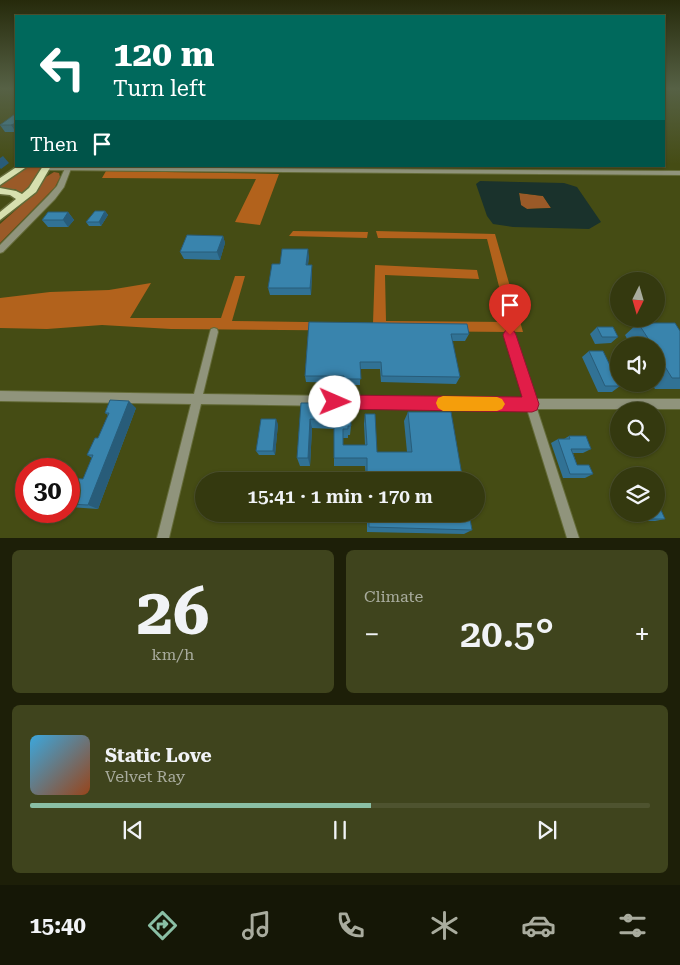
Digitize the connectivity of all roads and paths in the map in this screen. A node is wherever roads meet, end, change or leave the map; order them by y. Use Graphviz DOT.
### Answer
graph roads {
  1 [pos="23,167"];
  2 [pos="46,168"];
  3 [pos="68,168"];
  4 [pos="14,173"];
  5 [pos="680,173"];
  6 [pos="0,177"];
  7 [pos="0,182"];
  8 [pos="0,192"];
  9 [pos="23,200"];
  10 [pos="0,217"];
  11 [pos="0,250"];
  12 [pos="214,332"];
  13 [pos="510,335"];
  14 [pos="0,396"];
  15 [pos="197,400"];
  16 [pos="532,404"];
  17 [pos="680,404"];
  18 [pos="163,538"];
  19 [pos="574,538"];
  1 -- 4 [label="main road"];
  2 -- 3 [label="street"];
  2 -- 9 [label="main road"];
  3 -- 5 [label="street"];
  3 -- 11 [label="street"];
  4 -- 6 [label="main road"];
  4 -- 7 [label="main road"];
  8 -- 9 [label="main road"];
  9 -- 10 [label="main road"];
  12 -- 15 [label="street"];
  13 -- 16 [label="street"];
  14 -- 15 [label="street"];
  15 -- 16 [label="street"];
  15 -- 18 [label="street"];
  16 -- 17 [label="street"];
  16 -- 19 [label="street"];
}
